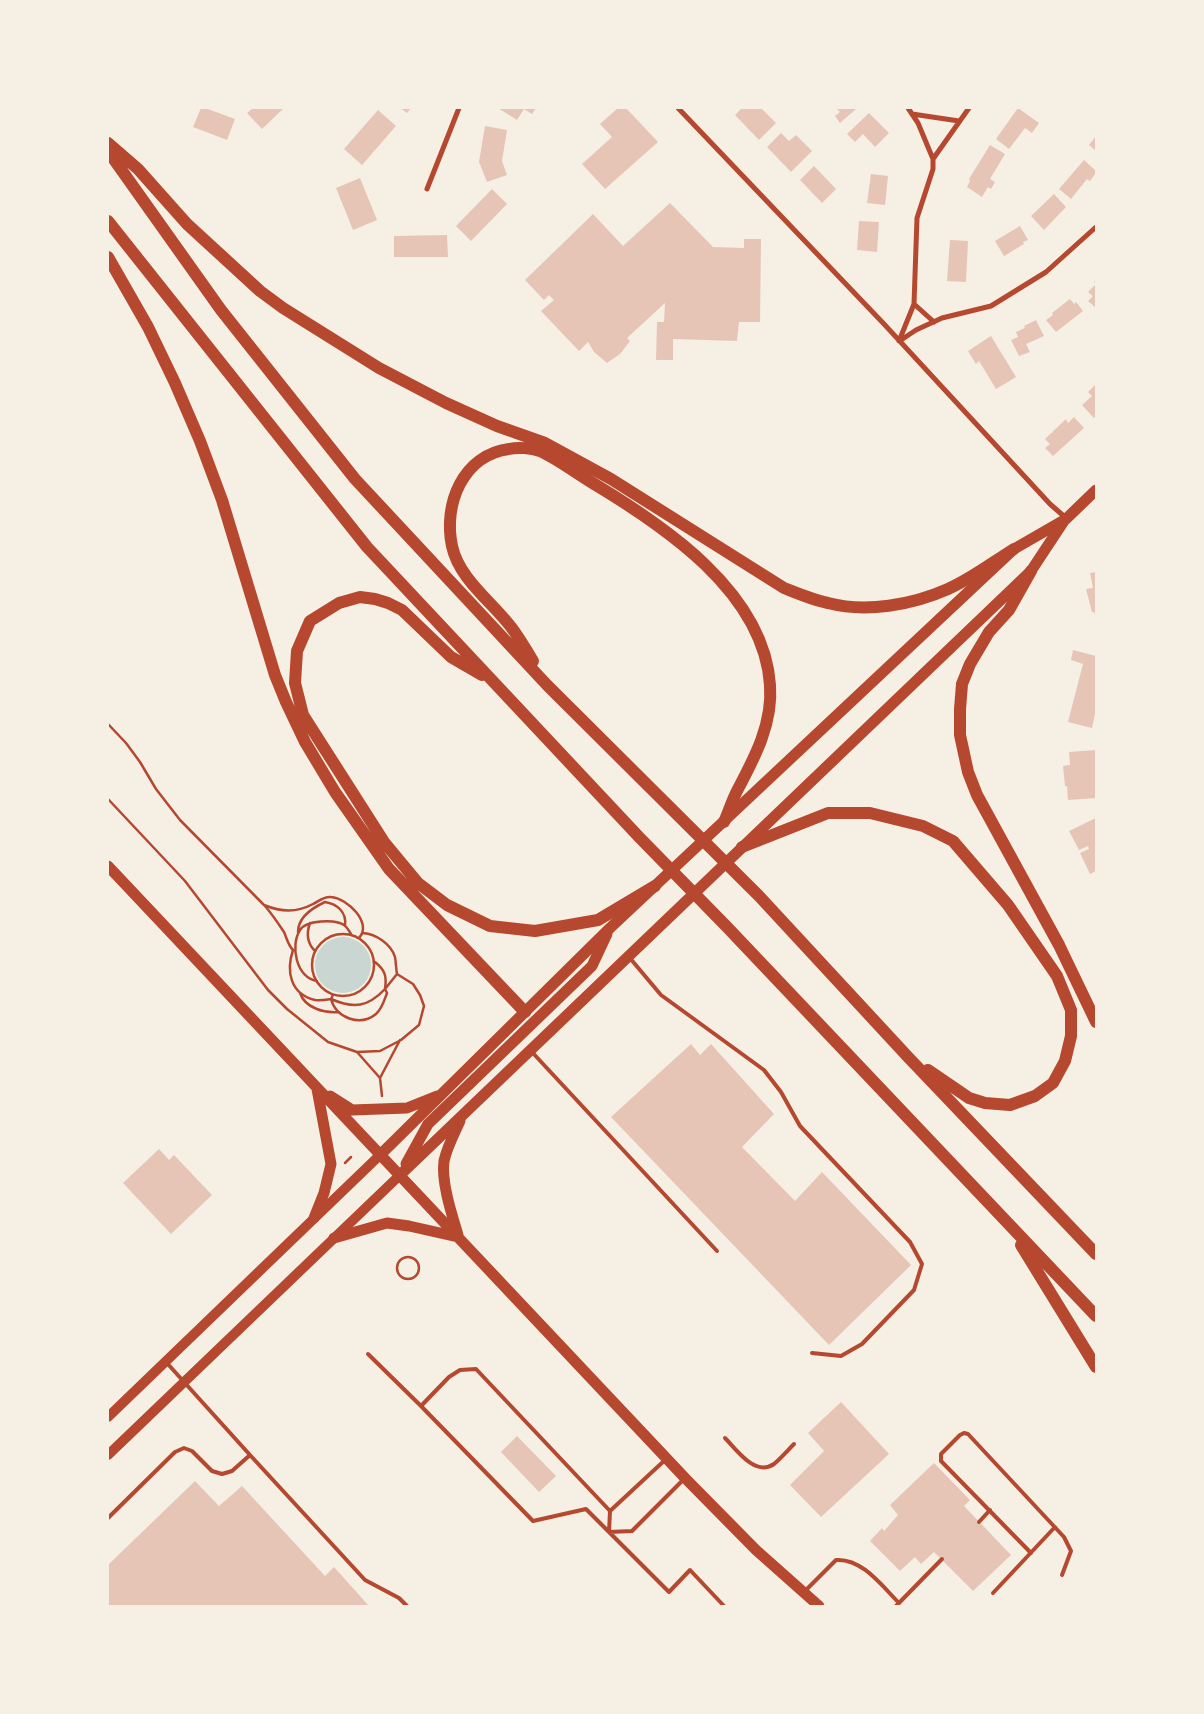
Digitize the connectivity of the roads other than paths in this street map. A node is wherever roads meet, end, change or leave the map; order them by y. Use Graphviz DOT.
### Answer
graph roads {
  1 [pos="458,108"];
  2 [pos="678,108"];
  3 [pos="908,108"];
  4 [pos="970,108"];
  5 [pos="912,114"];
  6 [pos="959,121"];
  7 [pos="108,142"];
  8 [pos="108,151"];
  9 [pos="933,159"];
  10 [pos="427,189"];
  11 [pos="108,221"];
  12 [pos="1096,227"];
  13 [pos="108,257"];
  14 [pos="914,304"];
  15 [pos="934,322"];
  16 [pos="899,341"];
  17 [pos="1096,490"];
  18 [pos="1066,519"];
  19 [pos="1014,549"];
  20 [pos="1030,571"];
  21 [pos="494,682"];
  22 [pos="548,685"];
  23 [pos="724,822"];
  24 [pos="742,847"];
  25 [pos="108,866"];
  26 [pos="655,886"];
  27 [pos="610,928"];
  28 [pos="629,956"];
  29 [pos="525,1012"];
  30 [pos="1096,1022"];
  31 [pos="530,1050"];
  32 [pos="908,1056"];
  33 [pos="317,1089"];
  34 [pos="441,1094"];
  35 [pos="462,1116"];
  36 [pos="380,1155"];
  37 [pos="400,1175"];
  38 [pos="314,1218"];
  39 [pos="1008,1224"];
  40 [pos="458,1237"];
  41 [pos="334,1238"];
  42 [pos="717,1251"];
  43 [pos="1096,1254"];
  44 [pos="1096,1316"];
  45 [pos="812,1353"];
  46 [pos="368,1354"];
  47 [pos="164,1361"];
  48 [pos="1096,1367"];
  49 [pos="184,1382"];
  50 [pos="421,1406"];
  51 [pos="108,1417"];
  52 [pos="726,1438"];
  53 [pos="794,1444"];
  54 [pos="108,1455"];
  55 [pos="250,1455"];
  56 [pos="666,1458"];
  57 [pos="685,1478"];
  58 [pos="990,1510"];
  59 [pos="610,1511"];
  60 [pos="108,1518"];
  61 [pos="979,1522"];
  62 [pos="1055,1527"];
  63 [pos="609,1532"];
  64 [pos="1031,1553"];
  65 [pos="942,1559"];
  66 [pos="1062,1575"];
  67 [pos="804,1593"];
  68 [pos="993,1593"];
  69 [pos="900,1603"];
  70 [pos="407,1606"];
  71 [pos="724,1606"];
  72 [pos="819,1606"];
  73 [pos="896,1606"];
  1 -- 10 [label="street"];
  2 -- 16 [label="street"];
  3 -- 5 [label="street"];
  4 -- 6 [label="street"];
  5 -- 6 [label="street"];
  5 -- 9 [label="street"];
  6 -- 9 [label="street"];
  7 -- 19 [label="highway"];
  8 -- 22 [label="highway"];
  9 -- 14 [label="street"];
  11 -- 21 [label="highway"];
  12 -- 15 [label="street"];
  13 -- 29 [label="highway"];
  14 -- 15 [label="street"];
  14 -- 16 [label="street"];
  15 -- 16 [label="street"];
  16 -- 18 [label="street"];
  17 -- 18 [label="main road"];
  18 -- 19 [label="main road"];
  18 -- 20 [label="main road"];
  19 -- 23 [label="main road"];
  20 -- 24 [label="main road"];
  20 -- 30 [label="highway"];
  21 -- 26 [label="highway"];
  21 -- 39 [label="highway"];
  22 -- 23 [label="highway"];
  22 -- 32 [label="highway"];
  23 -- 26 [label="main road"];
  24 -- 28 [label="main road"];
  24 -- 32 [label="highway"];
  25 -- 33 [label="main road"];
  26 -- 27 [label="main road"];
  27 -- 29 [label="main road"];
  27 -- 37 [label="main road"];
  28 -- 31 [label="main road"];
  28 -- 45 [label="lane"];
  29 -- 34 [label="main road"];
  31 -- 35 [label="main road"];
  31 -- 42 [label="lane"];
  32 -- 43 [label="highway"];
  33 -- 34 [label="main road"];
  33 -- 36 [label="main road"];
  33 -- 38 [label="main road"];
  34 -- 36 [label="main road"];
  35 -- 37 [label="main road"];
  35 -- 40 [label="main road"];
  36 -- 37 [label="main road"];
  36 -- 38 [label="main road"];
  37 -- 40 [label="main road"];
  37 -- 41 [label="main road"];
  38 -- 47 [label="main road"];
  39 -- 44 [label="highway"];
  39 -- 48 [label="highway"];
  40 -- 41 [label="main road"];
  40 -- 56 [label="main road"];
  41 -- 49 [label="main road"];
  46 -- 50 [label="lane"];
  47 -- 49 [label="lane"];
  47 -- 51 [label="main road"];
  49 -- 54 [label="main road"];
  49 -- 55 [label="lane"];
  50 -- 59 [label="lane"];
  50 -- 63 [label="lane"];
  52 -- 53 [label="lane"];
  55 -- 60 [label="lane"];
  55 -- 70 [label="lane"];
  56 -- 57 [label="main road"];
  56 -- 59 [label="lane"];
  57 -- 63 [label="lane"];
  57 -- 67 [label="main road"];
  58 -- 61 [label="lane"];
  58 -- 62 [label="lane"];
  58 -- 64 [label="lane"];
  59 -- 63 [label="lane"];
  62 -- 64 [label="lane"];
  62 -- 66 [label="lane"];
  63 -- 71 [label="lane"];
  64 -- 68 [label="lane"];
  65 -- 69 [label="lane"];
  67 -- 69 [label="lane"];
  67 -- 72 [label="main road"];
  69 -- 73 [label="lane"];
}
